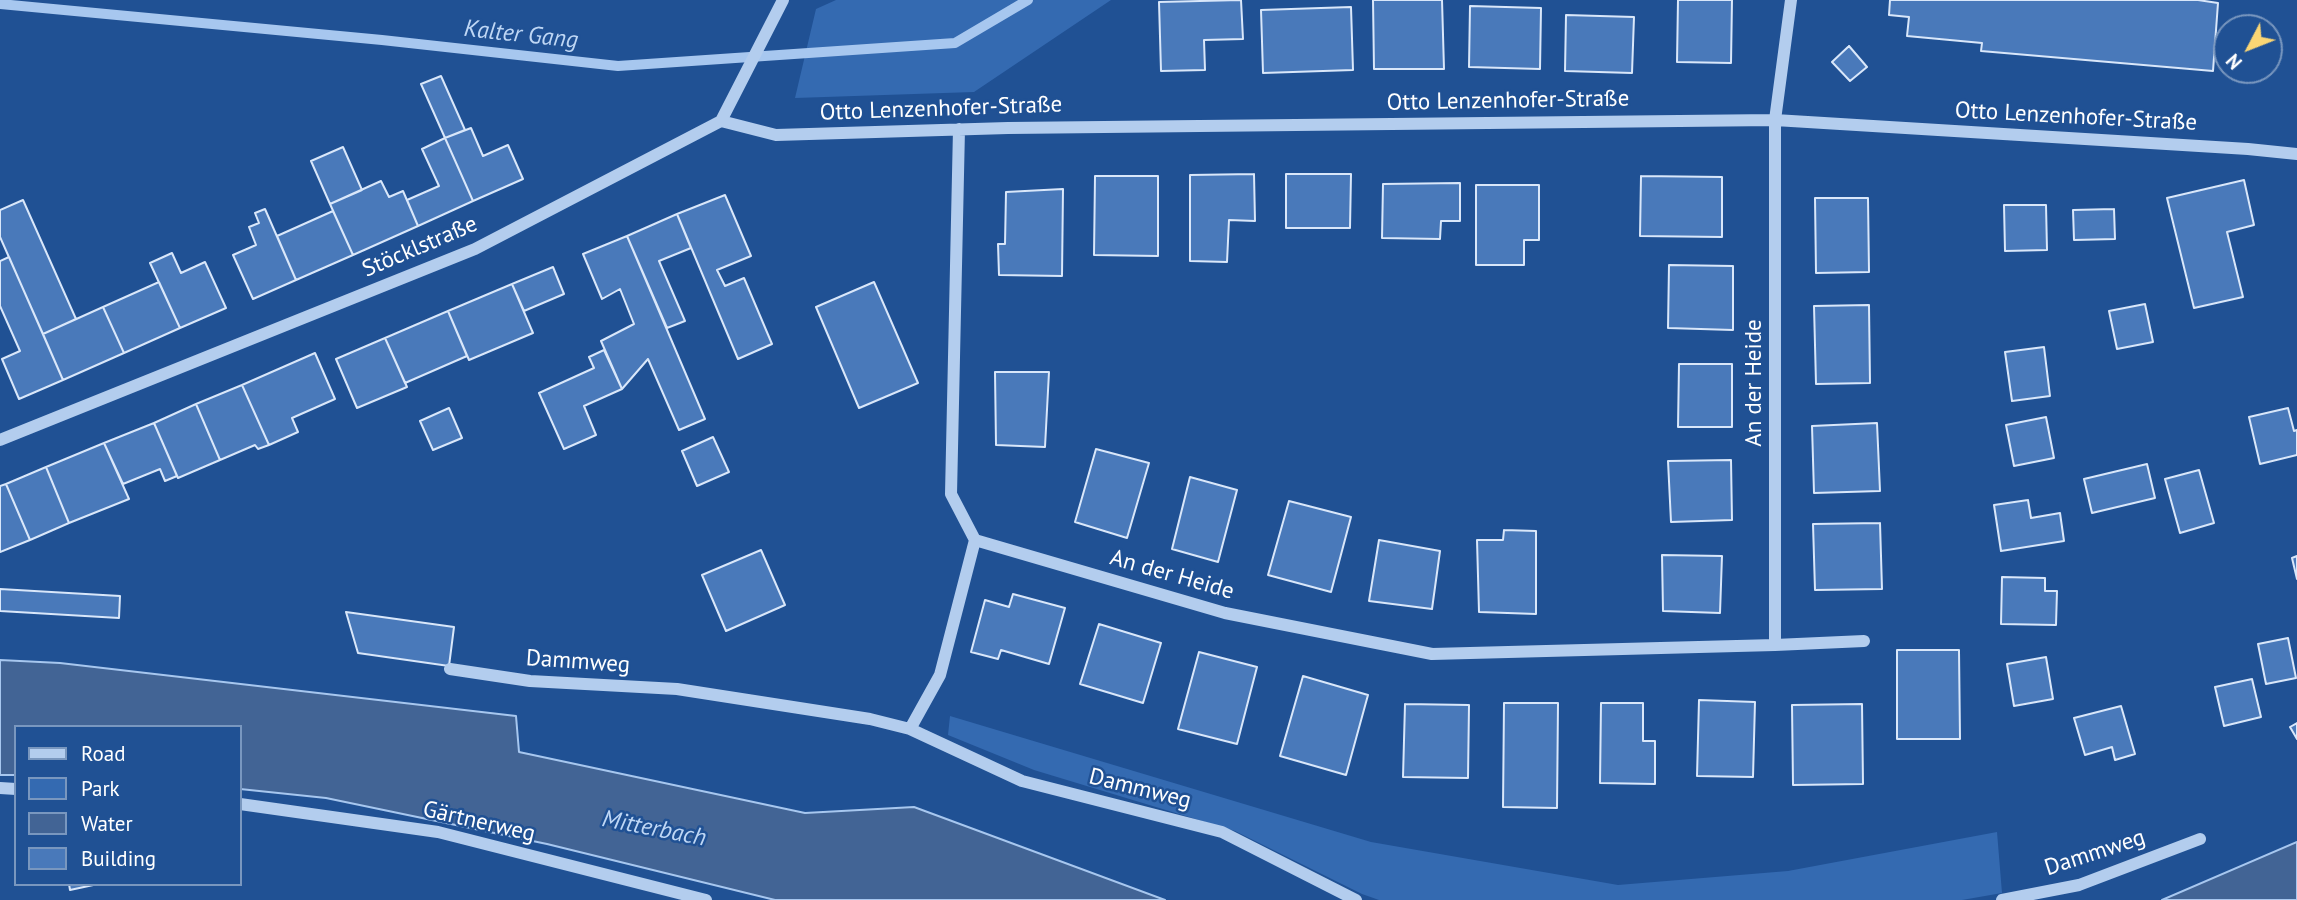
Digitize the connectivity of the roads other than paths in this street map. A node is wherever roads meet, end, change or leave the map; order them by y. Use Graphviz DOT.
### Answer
graph roads {
  1 [pos="783,0"];
  2 [pos="1791,0"];
  3 [pos="1775,120"];
  4 [pos="721,121"];
  5 [pos="959,129"];
  6 [pos="2297,154"];
  7 [pos="0,440"];
  8 [pos="975,540"];
  9 [pos="1864,641"];
  10 [pos="1775,645"];
  11 [pos="450,669"];
  12 [pos="910,729"];
  13 [pos="242,804"];
  14 [pos="2200,839"];
  15 [pos="706,900"];
  16 [pos="1356,900"];
  17 [pos="2002,900"];
  1 -- 4 [label="street"];
  2 -- 3 [label="street, An der Heide"];
  3 -- 5 [label="street, Otto Lenzenhofer-Straße"];
  3 -- 6 [label="street, Otto Lenzenhofer-Straße"];
  3 -- 10 [label="street, An der Heide"];
  4 -- 5 [label="street, Otto Lenzenhofer-Straße"];
  4 -- 7 [label="street, Stöcklstraße"];
  5 -- 8 [label="street"];
  8 -- 10 [label="street, An der Heide"];
  8 -- 12 [label="street"];
  9 -- 10 [label="street, An der Heide"];
  11 -- 12 [label="street, Dammweg"];
  12 -- 16 [label="street, Dammweg"];
  13 -- 15 [label="street, Gärtnerweg"];
  14 -- 17 [label="street, Dammweg"];
}
